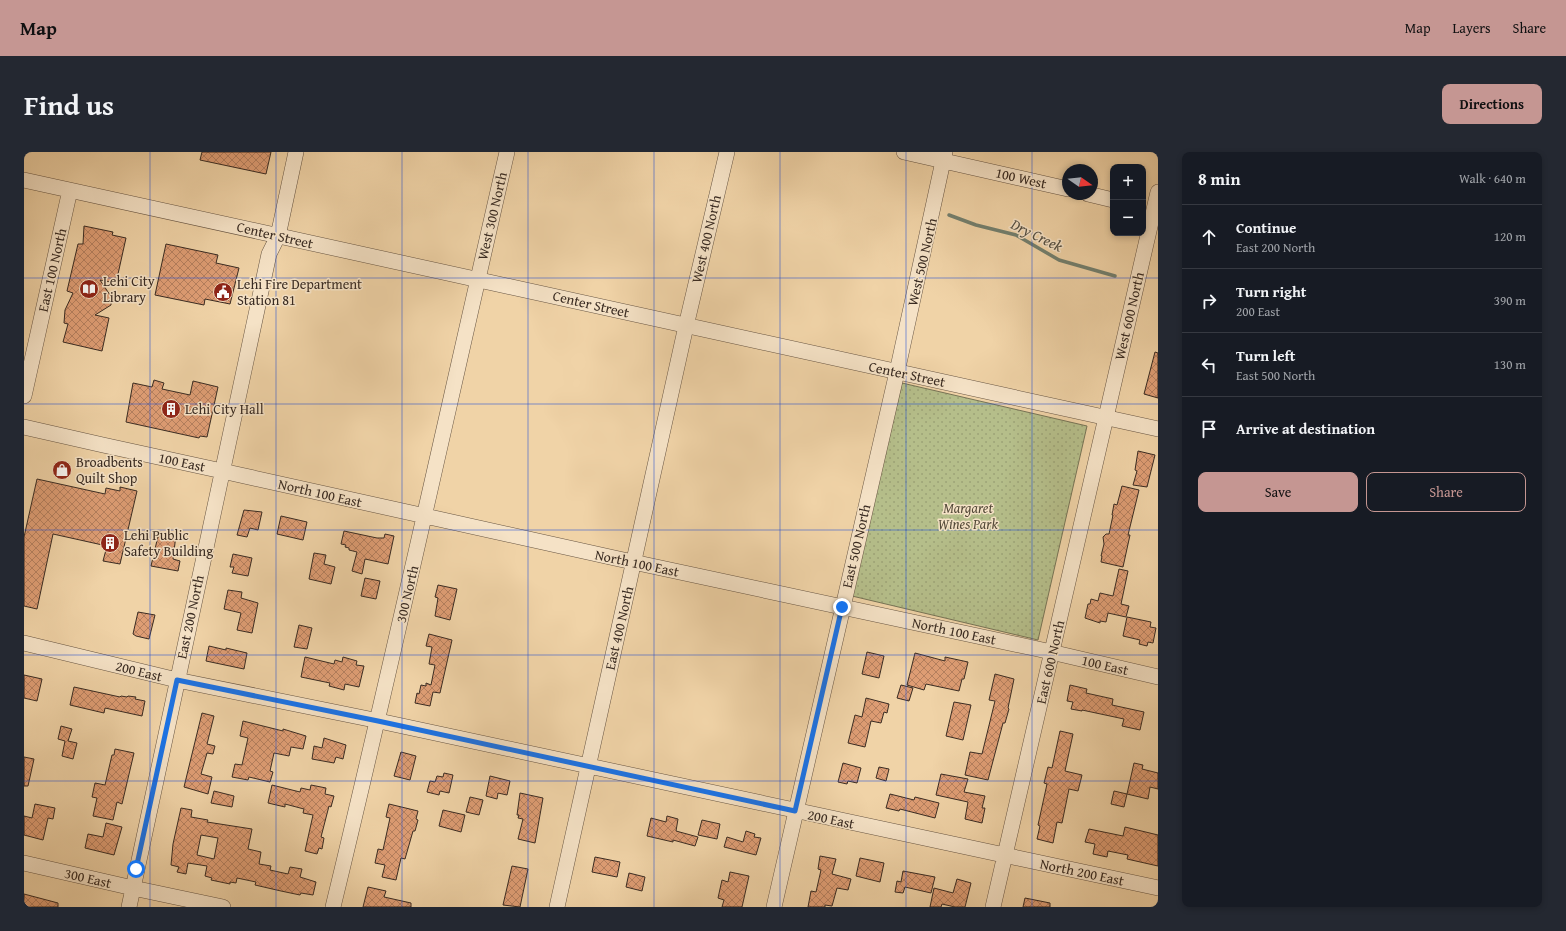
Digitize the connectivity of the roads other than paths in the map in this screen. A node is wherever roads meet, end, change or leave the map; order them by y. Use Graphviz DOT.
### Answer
graph roads {
  1 [pos="296,152"];
  2 [pos="507,152"];
  3 [pos="727,152"];
  4 [pos="904,152"];
  5 [pos="944,156"];
  6 [pos="24,180"];
  7 [pos="1062,187"];
  8 [pos="70,190"];
  9 [pos="1158,192"];
  10 [pos="1098,196"];
  11 [pos="1110,199"];
  12 [pos="1148,208"];
  13 [pos="278,236"];
  14 [pos="478,279"];
  15 [pos="686,326"];
  16 [pos="897,372"];
  17 [pos="24,396"];
  18 [pos="1106,418"];
  19 [pos="24,427"];
  20 [pos="1158,429"];
  21 [pos="222,470"];
  22 [pos="425,516"];
  23 [pos="634,562"];
  24 [pos="842,607"];
  25 [pos="24,643"];
  26 [pos="1052,652"];
  27 [pos="1158,677"];
  28 [pos="177,680"];
  29 [pos="378,721"];
  30 [pos="587,767"];
  31 [pos="795,811"];
  32 [pos="1005,856"];
  33 [pos="24,863"];
  34 [pos="133,888"];
  35 [pos="1158,888"];
  36 [pos="129,907"];
  37 [pos="223,907"];
  38 [pos="333,907"];
  39 [pos="557,907"];
  40 [pos="774,907"];
  41 [pos="993,907"];
  1 -- 13 [label="street, East 200 North"];
  2 -- 14 [label="street, West 300 North"];
  3 -- 15 [label="street, West 400 North"];
  4 -- 5 [label="street, 100 West"];
  5 -- 7 [label="street, 100 West"];
  5 -- 16 [label="street, West 500 North"];
  6 -- 8 [label="street, Center Street"];
  8 -- 13 [label="street, Center Street"];
  8 -- 17 [label="street, East 100 North"];
  9 -- 12 [label="street, West 600 North"];
  10 -- 11 [label="street"];
  12 -- 18 [label="street, West 600 North"];
  13 -- 14 [label="street, Center Street"];
  13 -- 21 [label="street, East 200 North"];
  14 -- 15 [label="street, Center Street"];
  14 -- 22 [label="street, 300 North"];
  15 -- 16 [label="street, Center Street"];
  15 -- 23 [label="street, East 400 North"];
  16 -- 18 [label="street, Center Street"];
  16 -- 24 [label="street, East 500 North"];
  18 -- 20 [label="street, Center Street"];
  18 -- 26 [label="street, East 600 North"];
  19 -- 21 [label="street, 100 East"];
  21 -- 22 [label="street, North 100 East"];
  21 -- 28 [label="street, East 200 North"];
  22 -- 23 [label="street, North 100 East"];
  22 -- 29 [label="street, 300 North"];
  23 -- 24 [label="street, North 100 East"];
  23 -- 30 [label="street, East 400 North"];
  24 -- 26 [label="street, North 100 East"];
  24 -- 31 [label="street, East 500 North"];
  25 -- 28 [label="street, 200 East"];
  26 -- 27 [label="street, 100 East"];
  26 -- 32 [label="street, East 600 North"];
  28 -- 29 [label="street, 200 East"];
  28 -- 34 [label="street, East 200 North"];
  29 -- 30 [label="street, 200 East"];
  29 -- 38 [label="street, 300 North"];
  30 -- 31 [label="street, 200 East"];
  30 -- 39 [label="street, East 400 North"];
  31 -- 32 [label="street, 200 East"];
  31 -- 40 [label="street, East 500 North"];
  32 -- 35 [label="street, North 200 East"];
  32 -- 41 [label="street, East 600 North"];
  33 -- 34 [label="street, 300 East"];
  34 -- 36 [label="street, East 200 North"];
  34 -- 37 [label="street, 300 East"];
}
